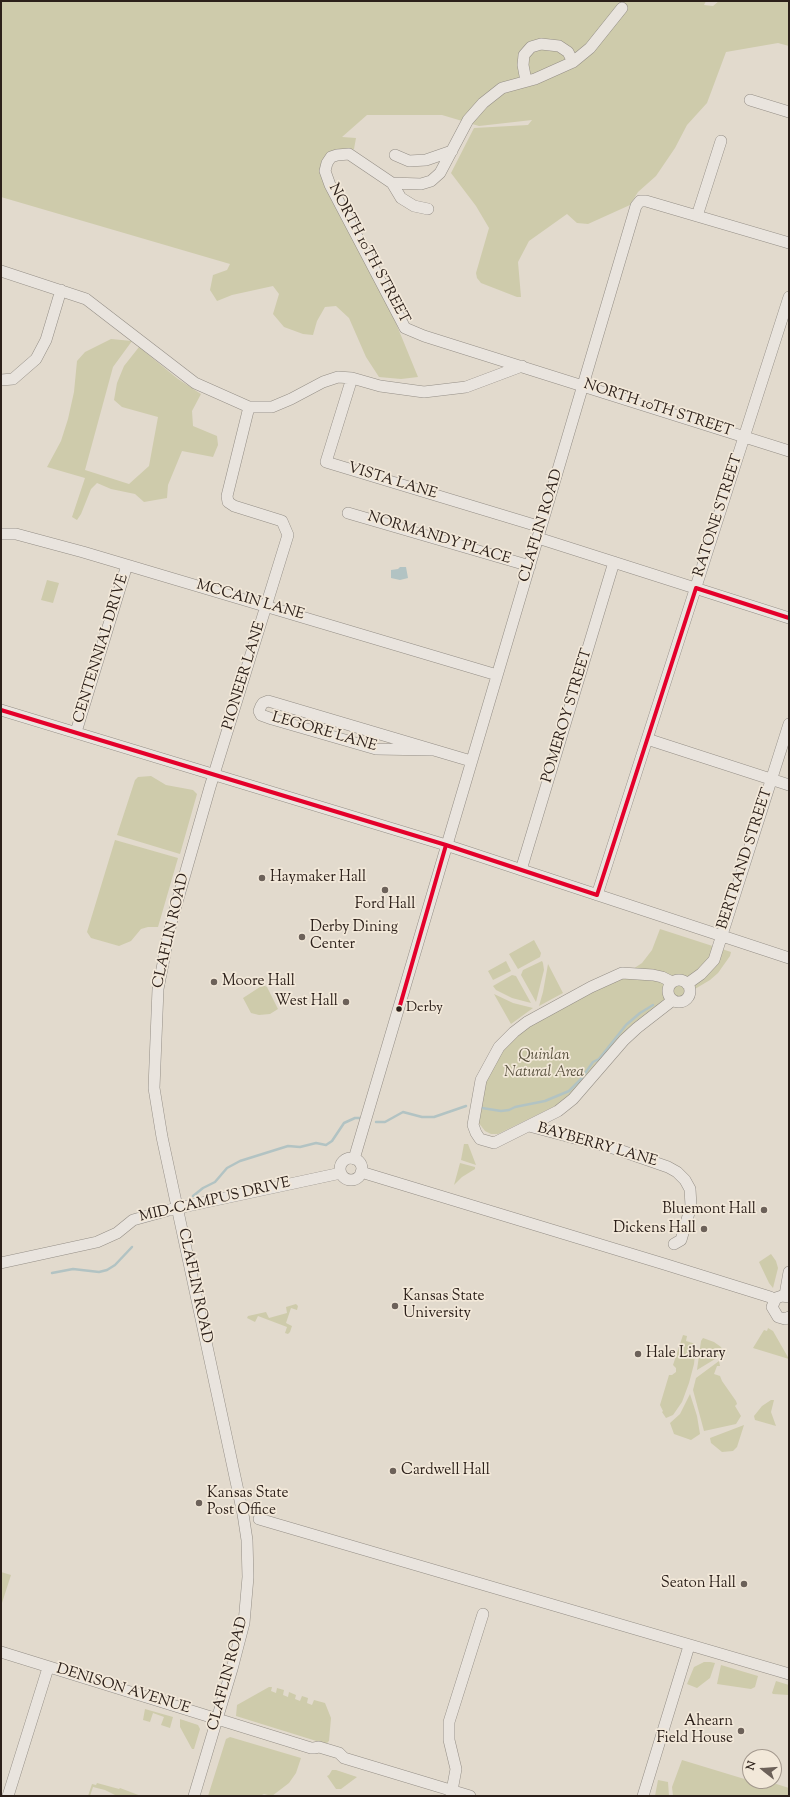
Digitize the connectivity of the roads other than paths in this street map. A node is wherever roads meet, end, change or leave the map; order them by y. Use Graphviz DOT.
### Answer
graph roads {
  1 [pos="622,8"];
  2 [pos="573,62"];
  3 [pos="526,81"];
  4 [pos="750,100"];
  5 [pos="789,112"];
  6 [pos="721,141"];
  7 [pos="452,151"];
  8 [pos="395,155"];
  9 [pos="392,183"];
  10 [pos="428,209"];
  11 [pos="698,216"];
  12 [pos="789,243"];
  13 [pos="1,272"];
  14 [pos="61,290"];
  15 [pos="789,297"];
  16 [pos="522,366"];
  17 [pos="352,378"];
  18 [pos="1,380"];
  19 [pos="584,385"];
  20 [pos="249,408"];
  21 [pos="744,436"];
  22 [pos="789,451"];
  23 [pos="348,512"];
  24 [pos="541,527"];
  25 [pos="1,534"];
  26 [pos="538,538"];
  27 [pos="614,562"];
  28 [pos="127,566"];
  29 [pos="530,566"];
  30 [pos="696,588"];
  31 [pos="267,606"];
  32 [pos="789,618"];
  33 [pos="497,675"];
  34 [pos="1,710"];
  35 [pos="789,724"];
  36 [pos="76,732"];
  37 [pos="647,739"];
  38 [pos="432,750"];
  39 [pos="471,761"];
  40 [pos="214,774"];
  41 [pos="771,779"];
  42 [pos="789,785"];
  43 [pos="446,845"];
  44 [pos="521,870"];
  45 [pos="597,895"];
  46 [pos="721,936"];
  47 [pos="789,958"];
  48 [pos="672,982"];
  49 [pos="687,984"];
  50 [pos="673,1000"];
  51 [pos="529,1126"];
  52 [pos="354,1159"];
  53 [pos="361,1172"];
  54 [pos="341,1173"];
  55 [pos="177,1208"];
  56 [pos="674,1244"];
  57 [pos="1,1263"];
  58 [pos="789,1272"];
  59 [pos="787,1296"];
  60 [pos="774,1300"];
  61 [pos="789,1320"];
  62 [pos="259,1519"];
  63 [pos="483,1614"];
  64 [pos="689,1646"];
  65 [pos="1,1652"];
  66 [pos="48,1668"];
  67 [pos="789,1674"];
  68 [pos="218,1718"];
  69 [pos="452,1793"];
  70 [pos="8,1796"];
  71 [pos="194,1796"];
  72 [pos="470,1796"];
  73 [pos="643,1796"];
  1 -- 2 [label="street"];
  2 -- 3 [label="street"];
  2 -- 3 [label="street"];
  3 -- 7 [label="street"];
  4 -- 5 [label="street"];
  6 -- 11 [label="street"];
  7 -- 8 [label="street"];
  7 -- 9 [label="street"];
  9 -- 10 [label="street"];
  9 -- 16 [label="street, NORTH 10TH STREET"];
  11 -- 12 [label="street"];
  11 -- 19 [label="street, CLAFLIN ROAD"];
  13 -- 14 [label="street"];
  14 -- 18 [label="street"];
  14 -- 20 [label="street"];
  15 -- 21 [label="street, RATONE STREET"];
  16 -- 17 [label="street"];
  16 -- 19 [label="street, NORTH 10TH STREET"];
  17 -- 20 [label="street"];
  17 -- 24 [label="street, VISTA LANE"];
  19 -- 21 [label="street, NORTH 10TH STREET"];
  19 -- 24 [label="street, CLAFLIN ROAD"];
  20 -- 31 [label="street, PIONEER LANE"];
  21 -- 22 [label="street, NORTH 10TH STREET"];
  21 -- 30 [label="street, RATONE STREET"];
  23 -- 29 [label="street, NORMANDY PLACE"];
  24 -- 26 [label="street, CLAFLIN ROAD"];
  25 -- 28 [label="street, MCCAIN LANE"];
  26 -- 27 [label="street"];
  26 -- 29 [label="street, CLAFLIN ROAD"];
  27 -- 30 [label="street"];
  27 -- 44 [label="street, POMEROY STREET"];
  28 -- 31 [label="street, MCCAIN LANE"];
  28 -- 36 [label="street, CENTENNIAL DRIVE"];
  29 -- 33 [label="street, CLAFLIN ROAD"];
  30 -- 32 [label="street"];
  30 -- 37 [label="street, RATONE STREET"];
  31 -- 33 [label="street, MCCAIN LANE"];
  31 -- 40 [label="street, PIONEER LANE"];
  33 -- 39 [label="street, CLAFLIN ROAD"];
  34 -- 36 [label="street"];
  35 -- 41 [label="street, BERTRAND STREET"];
  36 -- 40 [label="street"];
  37 -- 41 [label="street"];
  37 -- 45 [label="street, RATONE STREET"];
  38 -- 38 [label="street, LEGORE LANE"];
  38 -- 39 [label="street, LEGORE LANE"];
  39 -- 43 [label="street, CLAFLIN ROAD"];
  40 -- 43 [label="street"];
  40 -- 55 [label="street, CLAFLIN ROAD"];
  41 -- 42 [label="street"];
  41 -- 46 [label="street, BERTRAND STREET"];
  43 -- 44 [label="street"];
  43 -- 52 [label="street, CLAFLIN ROAD"];
  44 -- 45 [label="street"];
  45 -- 46 [label="street"];
  46 -- 47 [label="street"];
  46 -- 49 [label="street, BERTRAND STREET"];
  48 -- 49 [label="street"];
  48 -- 50 [label="street"];
  48 -- 51 [label="street"];
  49 -- 50 [label="street"];
  50 -- 51 [label="street"];
  51 -- 56 [label="street, BAYBERRY LANE"];
  52 -- 53 [label="street"];
  52 -- 54 [label="street"];
  53 -- 54 [label="street"];
  53 -- 60 [label="street"];
  54 -- 55 [label="street, MID-CAMPUS DRIVE"];
  55 -- 57 [label="street, MID-CAMPUS DRIVE"];
  55 -- 68 [label="street, CLAFLIN ROAD"];
  58 -- 59 [label="street"];
  59 -- 60 [label="street"];
  60 -- 61 [label="street"];
  62 -- 64 [label="street"];
  63 -- 69 [label="street"];
  64 -- 67 [label="street"];
  64 -- 73 [label="street"];
  65 -- 66 [label="street, DENISON AVENUE"];
  66 -- 68 [label="street, DENISON AVENUE"];
  66 -- 70 [label="street"];
  68 -- 69 [label="street, DENISON AVENUE"];
  68 -- 71 [label="street, CLAFLIN ROAD"];
  69 -- 72 [label="street, DENISON AVENUE"];
}
